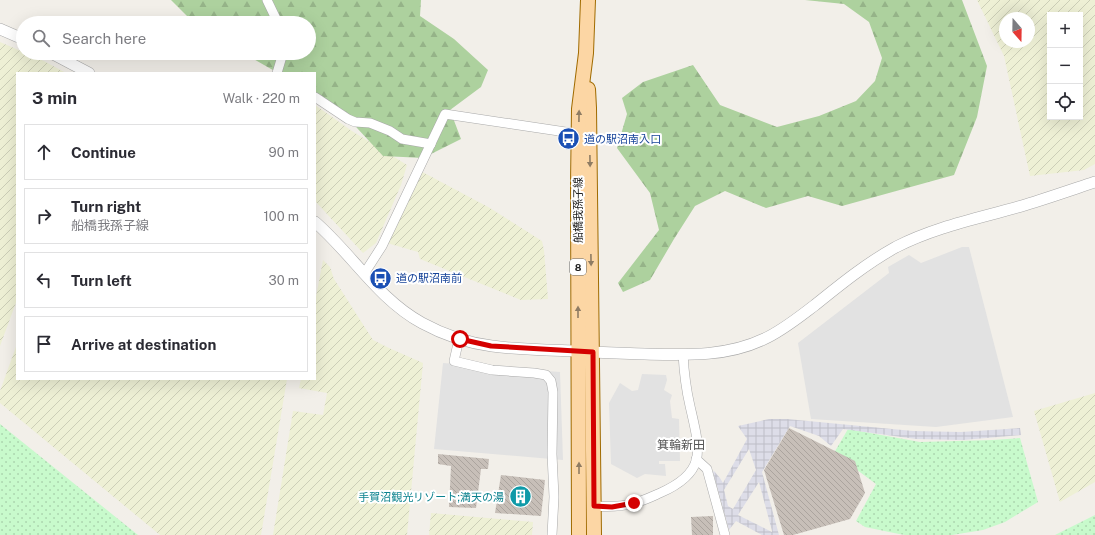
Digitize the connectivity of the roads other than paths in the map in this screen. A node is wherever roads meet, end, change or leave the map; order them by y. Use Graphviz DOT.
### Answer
graph roads {
  1 [pos="267,0"];
  2 [pos="588,0"];
  3 [pos="275,16"];
  4 [pos="0,29"];
  5 [pos="16,35"];
  6 [pos="586,53"];
  7 [pos="64,60"];
  8 [pos="281,60"];
  9 [pos="87,72"];
  10 [pos="277,72"];
  11 [pos="316,98"];
  12 [pos="579,134"];
  13 [pos="431,144"];
  14 [pos="1095,182"];
  15 [pos="316,223"];
  16 [pos="364,274"];
  17 [pos="460,339"];
  18 [pos="578,351"];
  19 [pos="593,352"];
  20 [pos="683,354"];
  21 [pos="696,459"];
  22 [pos="594,506"];
  23 [pos="552,535"];
  24 [pos="579,535"];
  25 [pos="594,535"];
  26 [pos="725,535"];
  1 -- 3 [label="street"];
  2 -- 6 [label="main road, 船橋我孫子線 / 8"];
  4 -- 5 [label="street"];
  12 -- 6 [label="main road, 船橋我孫子線 / 8, one-way"];
  6 -- 19 [label="main road, 船橋我孫子線 / 8, one-way"];
  7 -- 9 [label="street"];
  8 -- 10 [label="street"];
  11 -- 13 [label="street"];
  12 -- 13 [label="street"];
  18 -- 12 [label="main road, 船橋我孫子線 / 8, one-way"];
  13 -- 16 [label="street"];
  14 -- 20 [label="street"];
  15 -- 16 [label="street"];
  16 -- 17 [label="street"];
  17 -- 18 [label="street"];
  17 -- 23 [label="street"];
  18 -- 19 [label="street"];
  24 -- 18 [label="main road, 船橋我孫子線 / 8, one-way"];
  19 -- 20 [label="street"];
  19 -- 22 [label="main road, 船橋我孫子線 / 8"];
  20 -- 21 [label="street"];
  21 -- 22 [label="street"];
  21 -- 26 [label="street"];
  22 -- 25 [label="main road, 船橋我孫子線 / 8"];
}
